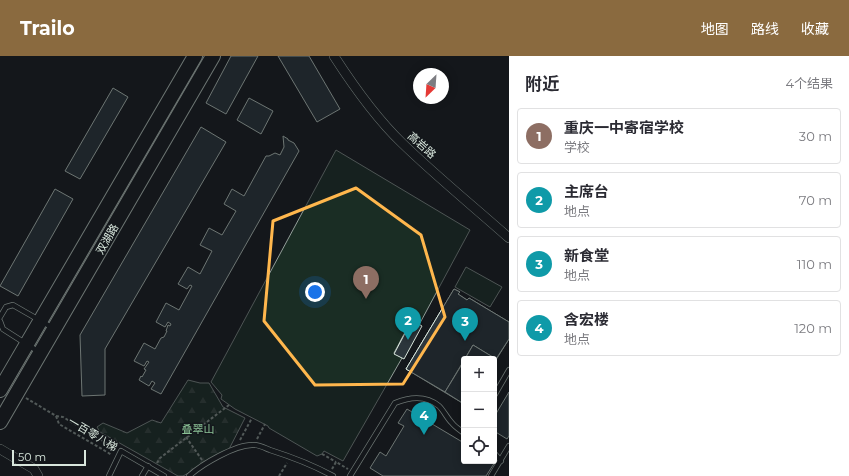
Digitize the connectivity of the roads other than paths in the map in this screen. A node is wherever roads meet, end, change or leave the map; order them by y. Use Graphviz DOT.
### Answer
graph roads {
  1 [pos="195,56"];
  2 [pos="213,56"];
  3 [pos="334,56"];
  4 [pos="509,238"];
  5 [pos="0,317"];
  6 [pos="0,320"];
  7 [pos="41,321"];
  8 [pos="54,329"];
  9 [pos="27,345"];
  10 [pos="40,353"];
  11 [pos="509,370"];
  12 [pos="0,390"];
  13 [pos="496,392"];
  14 [pos="0,422"];
  15 [pos="461,431"];
  16 [pos="509,446"];
  17 [pos="0,449"];
  18 [pos="497,456"];
  19 [pos="501,461"];
  20 [pos="148,466"];
  21 [pos="351,474"];
  22 [pos="331,475"];
  23 [pos="38,476"];
  24 [pos="109,476"];
  25 [pos="142,476"];
  26 [pos="164,476"];
  27 [pos="189,476"];
  28 [pos="491,476"];
  1 -- 7 [label="main road, 双湖路"];
  2 -- 8 [label="main road, 双湖路"];
  3 -- 4 [label="street, 高岩路"];
  5 -- 7 [label="lane"];
  6 -- 9 [label="lane"];
  7 -- 8 [label="lane"];
  7 -- 9 [label="main road, 双湖路"];
  8 -- 10 [label="main road, 双湖路"];
  9 -- 10 [label="lane"];
  9 -- 12 [label="main road, 双湖路"];
  10 -- 14 [label="main road, 双湖路"];
  11 -- 13 [label="lane"];
  15 -- 21 [label="lane"];
  16 -- 19 [label="lane"];
  17 -- 23 [label="street"];
  18 -- 19 [label="lane"];
  19 -- 28 [label="lane"];
  20 -- 24 [label="lane"];
  20 -- 25 [label="lane"];
  20 -- 26 [label="lane"];
  22 -- 27 [label="lane"];
}
